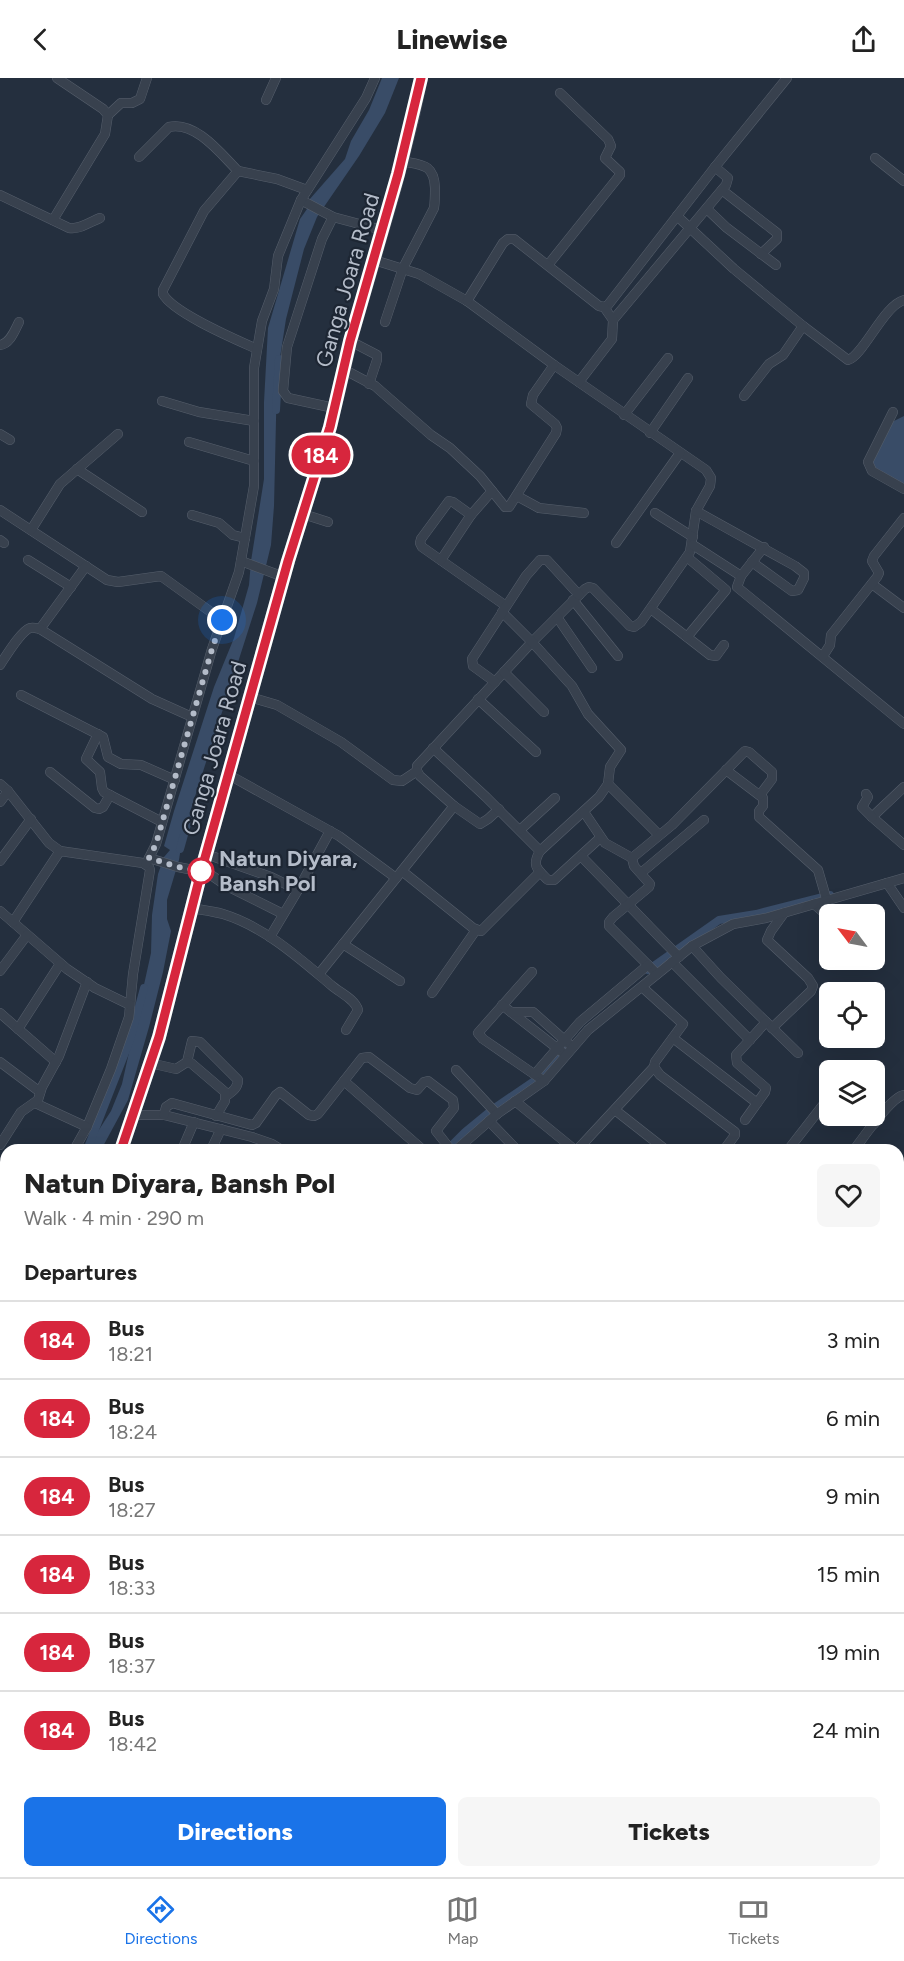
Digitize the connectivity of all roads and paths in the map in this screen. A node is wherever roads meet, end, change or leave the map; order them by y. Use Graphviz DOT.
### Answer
graph roads {
  1 [pos="57,78"];
  2 [pos="147,78"];
  3 [pos="276,78"];
  4 [pos="375,78"];
  5 [pos="421,78"];
  6 [pos="787,78"];
  7 [pos="560,93"];
  8 [pos="266,100"];
  9 [pos="108,115"];
  10 [pos="139,157"];
  11 [pos="875,158"];
  12 [pos="401,161"];
  13 [pos="716,167"];
  14 [pos="238,171"];
  15 [pos="904,181"];
  16 [pos="307,190"];
  17 [pos="722,190"];
  18 [pos="0,195"];
  19 [pos="301,200"];
  20 [pos="707,208"];
  21 [pos="677,216"];
  22 [pos="333,217"];
  23 [pos="100,218"];
  24 [pos="53,220"];
  25 [pos="691,229"];
  26 [pos="382,230"];
  27 [pos="761,254"];
  28 [pos="374,260"];
  29 [pos="548,265"];
  30 [pos="776,265"];
  31 [pos="403,268"];
  32 [pos="904,300"];
  33 [pos="467,301"];
  34 [pos="604,307"];
  35 [pos="614,320"];
  36 [pos="20,322"];
  37 [pos="385,322"];
  38 [pos="803,326"];
  39 [pos="350,341"];
  40 [pos="0,345"];
  41 [pos="257,349"];
  42 [pos="668,358"];
  43 [pos="554,365"];
  44 [pos="343,369"];
  45 [pos="688,378"];
  46 [pos="579,382"];
  47 [pos="369,384"];
  48 [pos="744,396"];
  49 [pos="162,401"];
  50 [pos="334,408"];
  51 [pos="893,412"];
  52 [pos="624,415"];
  53 [pos="254,421"];
  54 [pos="651,433"];
  55 [pos="0,434"];
  56 [pos="118,434"];
  57 [pos="10,440"];
  58 [pos="189,442"];
  59 [pos="680,453"];
  60 [pos="254,460"];
  61 [pos="77,469"];
  62 [pos="904,489"];
  63 [pos="492,491"];
  64 [pos="517,496"];
  65 [pos="0,510"];
  66 [pos="696,511"];
  67 [pos="142,512"];
  68 [pos="585,513"];
  69 [pos="655,513"];
  70 [pos="303,514"];
  71 [pos="192,515"];
  72 [pos="471,515"];
  73 [pos="904,518"];
  74 [pos="328,522"];
  75 [pos="31,531"];
  76 [pos="245,538"];
  77 [pos="693,541"];
  78 [pos="616,543"];
  79 [pos="764,548"];
  80 [pos="687,557"];
  81 [pos="28,560"];
  82 [pos="441,560"];
  83 [pos="241,561"];
  84 [pos="752,562"];
  85 [pos="86,566"];
  86 [pos="741,576"];
  87 [pos="284,577"];
  88 [pos="872,584"];
  89 [pos="70,587"];
  90 [pos="576,597"];
  91 [pos="904,608"];
  92 [pos="504,609"];
  93 [pos="651,609"];
  94 [pos="557,617"];
  95 [pos="222,620"];
  96 [pos="40,629"];
  97 [pos="687,637"];
  98 [pos="532,642"];
  99 [pos="724,645"];
  100 [pos="618,656"];
  101 [pos="823,656"];
  102 [pos="0,664"];
  103 [pos="592,668"];
  104 [pos="504,672"];
  105 [pos="495,682"];
  106 [pos="21,695"];
  107 [pos="250,697"];
  108 [pos="478,699"];
  109 [pos="544,712"];
  110 [pos="192,717"];
  111 [pos="902,718"];
  112 [pos="98,734"];
  113 [pos="433,748"];
  114 [pos="537,752"];
  115 [pos="726,770"];
  116 [pos="417,771"];
  117 [pos="50,772"];
  118 [pos="229,775"];
  119 [pos="175,780"];
  120 [pos="608,784"];
  121 [pos="904,787"];
  122 [pos="4,788"];
  123 [pos="866,794"];
  124 [pos="110,795"];
  125 [pos="760,795"];
  126 [pos="555,798"];
  127 [pos="0,802"];
  128 [pos="454,806"];
  129 [pos="498,809"];
  130 [pos="584,812"];
  131 [pos="872,817"];
  132 [pos="30,819"];
  133 [pos="704,820"];
  134 [pos="162,822"];
  135 [pos="520,830"];
  136 [pos="330,831"];
  137 [pos="659,835"];
  138 [pos="600,838"];
  139 [pos="902,838"];
  140 [pos="60,851"];
  141 [pos="540,851"];
  142 [pos="206,854"];
  143 [pos="581,856"];
  144 [pos="632,858"];
  145 [pos="0,861"];
  146 [pos="147,861"];
  147 [pos="201,872"];
  148 [pos="540,872"];
  149 [pos="641,873"];
  150 [pos="399,874"];
  151 [pos="904,878"];
  152 [pos="887,883"];
  153 [pos="298,890"];
  154 [pos="825,897"];
  155 [pos="627,904"];
  156 [pos="814,904"];
  157 [pos="191,908"];
  158 [pos="819,908"];
  159 [pos="904,908"];
  160 [pos="0,911"];
  161 [pos="784,913"];
  162 [pos="283,914"];
  163 [pos="13,922"];
  164 [pos="476,930"];
  165 [pos="27,935"];
  166 [pos="270,937"];
  167 [pos="343,944"];
  168 [pos="693,946"];
  169 [pos="675,955"];
  170 [pos="60,964"];
  171 [pos="652,969"];
  172 [pos="0,971"];
  173 [pos="532,972"];
  174 [pos="319,974"];
  175 [pos="400,981"];
  176 [pos="87,982"];
  177 [pos="642,987"];
  178 [pos="432,993"];
  179 [pos="130,1005"];
  180 [pos="502,1005"];
  181 [pos="512,1012"];
  182 [pos="0,1013"];
  183 [pos="769,1025"];
  184 [pos="18,1029"];
  185 [pos="346,1030"];
  186 [pos="673,1038"];
  187 [pos="750,1040"];
  188 [pos="565,1048"];
  189 [pos="798,1053"];
  190 [pos="0,1062"];
  191 [pos="56,1062"];
  192 [pos="187,1062"];
  193 [pos="150,1063"];
  194 [pos="654,1067"];
  195 [pos="456,1070"];
  196 [pos="535,1074"];
  197 [pos="344,1081"];
  198 [pos="544,1081"];
  199 [pos="40,1092"];
  200 [pos="904,1095"];
  201 [pos="226,1096"];
  202 [pos="516,1101"];
  203 [pos="35,1103"];
  204 [pos="757,1104"];
  205 [pos="615,1110"];
  206 [pos="819,1110"];
  207 [pos="885,1112"];
  208 [pos="497,1114"];
  209 [pos="133,1115"];
  210 [pos="164,1115"];
  211 [pos="216,1116"];
  212 [pos="745,1120"];
  213 [pos="194,1122"];
  214 [pos="489,1122"];
  215 [pos="872,1126"];
  216 [pos="87,1127"];
  217 [pos="220,1129"];
  218 [pos="1,1142"];
  219 [pos="77,1144"];
  220 [pos="123,1144"];
  221 [pos="185,1144"];
  222 [pos="214,1144"];
  223 [pos="272,1144"];
  224 [pos="416,1144"];
  225 [pos="443,1144"];
  226 [pos="463,1144"];
  227 [pos="511,1144"];
  228 [pos="568,1144"];
  229 [pos="583,1144"];
  230 [pos="658,1144"];
  231 [pos="728,1144"];
  232 [pos="793,1144"];
  233 [pos="859,1144"];
  1 -- 9 [label="street"];
  2 -- 9 [label="street"];
  3 -- 8 [label="street"];
  4 -- 16 [label="street"];
  5 -- 12 [label="main road, Ganga Joara Road"];
  6 -- 13 [label="street"];
  7 -- 29 [label="street"];
  9 -- 24 [label="street"];
  10 -- 14 [label="street"];
  11 -- 15 [label="street"];
  12 -- 26 [label="main road, Ganga Joara Road"];
  12 -- 31 [label="street"];
  13 -- 17 [label="street"];
  13 -- 21 [label="street"];
  14 -- 16 [label="street"];
  14 -- 41 [label="street"];
  16 -- 19 [label="street"];
  17 -- 20 [label="street"];
  17 -- 27 [label="street"];
  18 -- 24 [label="street"];
  19 -- 22 [label="street"];
  19 -- 41 [label="street"];
  20 -- 25 [label="street"];
  20 -- 27 [label="street"];
  21 -- 25 [label="street"];
  21 -- 34 [label="street"];
  22 -- 26 [label="street"];
  22 -- 50 [label="street"];
  23 -- 24 [label="street"];
  25 -- 35 [label="street"];
  25 -- 38 [label="street"];
  26 -- 28 [label="main road, Ganga Joara Road"];
  27 -- 30 [label="street"];
  28 -- 31 [label="street"];
  28 -- 39 [label="main road, Ganga Joara Road"];
  29 -- 33 [label="street"];
  29 -- 34 [label="street"];
  31 -- 33 [label="street"];
  31 -- 37 [label="street"];
  32 -- 38 [label="street"];
  33 -- 43 [label="street"];
  34 -- 35 [label="street"];
  35 -- 46 [label="street"];
  36 -- 40 [label="street"];
  38 -- 48 [label="street"];
  39 -- 44 [label="main road, Ganga Joara Road"];
  39 -- 47 [label="street"];
  41 -- 53 [label="street"];
  42 -- 52 [label="street"];
  43 -- 46 [label="street"];
  43 -- 64 [label="street"];
  44 -- 47 [label="street"];
  44 -- 50 [label="main road, Ganga Joara Road"];
  45 -- 54 [label="street"];
  46 -- 52 [label="street"];
  47 -- 63 [label="street"];
  49 -- 53 [label="street"];
  50 -- 70 [label="main road, Ganga Joara Road"];
  51 -- 62 [label="street"];
  52 -- 54 [label="street"];
  53 -- 60 [label="street"];
  54 -- 59 [label="street"];
  55 -- 57 [label="street"];
  56 -- 61 [label="street"];
  58 -- 60 [label="street"];
  59 -- 66 [label="street"];
  59 -- 78 [label="street"];
  60 -- 76 [label="street"];
  61 -- 67 [label="street"];
  61 -- 75 [label="street"];
  63 -- 64 [label="street"];
  63 -- 72 [label="street"];
  64 -- 68 [label="street"];
  65 -- 75 [label="street"];
  66 -- 77 [label="street"];
  66 -- 79 [label="street"];
  69 -- 77 [label="street"];
  70 -- 74 [label="street"];
  70 -- 87 [label="main road, Ganga Joara Road"];
  71 -- 76 [label="street"];
  72 -- 82 [label="street"];
  72 -- 82 [label="street"];
  73 -- 88 [label="street"];
  75 -- 85 [label="street"];
  76 -- 83 [label="street"];
  77 -- 80 [label="street"];
  77 -- 86 [label="street"];
  79 -- 84 [label="street"];
  79 -- 84 [label="street"];
  80 -- 93 [label="street"];
  80 -- 97 [label="street"];
  81 -- 89 [label="street"];
  82 -- 92 [label="street"];
  83 -- 87 [label="street"];
  83 -- 95 [label="street"];
  84 -- 86 [label="street"];
  85 -- 89 [label="street"];
  85 -- 95 [label="street"];
  86 -- 101 [label="street"];
  87 -- 107 [label="main road, Ganga Joara Road"];
  88 -- 91 [label="street"];
  88 -- 101 [label="street"];
  89 -- 96 [label="street"];
  90 -- 92 [label="street"];
  90 -- 93 [label="street"];
  90 -- 94 [label="street"];
  90 -- 100 [label="street"];
  92 -- 98 [label="street"];
  92 -- 105 [label="street"];
  93 -- 97 [label="street"];
  94 -- 98 [label="street"];
  94 -- 103 [label="street"];
  95 -- 110 [label="street"];
  96 -- 102 [label="street"];
  96 -- 110 [label="street"];
  97 -- 99 [label="street"];
  98 -- 104 [label="street"];
  98 -- 120 [label="street"];
  101 -- 111 [label="street"];
  104 -- 105 [label="street"];
  104 -- 109 [label="street"];
  105 -- 108 [label="street"];
  106 -- 112 [label="street"];
  107 -- 116 [label="street"];
  107 -- 118 [label="main road, Ganga Joara Road"];
  108 -- 113 [label="street"];
  108 -- 114 [label="street"];
  110 -- 119 [label="street"];
  112 -- 119 [label="street"];
  112 -- 124 [label="street"];
  113 -- 116 [label="street"];
  113 -- 129 [label="street"];
  115 -- 125 [label="street"];
  115 -- 125 [label="street"];
  115 -- 137 [label="street"];
  116 -- 128 [label="street"];
  117 -- 124 [label="street"];
  118 -- 136 [label="street"];
  118 -- 142 [label="main road, Ganga Joara Road"];
  119 -- 134 [label="street"];
  120 -- 130 [label="street"];
  120 -- 137 [label="street"];
  121 -- 131 [label="street"];
  122 -- 127 [label="street"];
  122 -- 132 [label="street"];
  123 -- 131 [label="street"];
  124 -- 134 [label="street"];
  125 -- 154 [label="street"];
  126 -- 135 [label="street"];
  128 -- 129 [label="street"];
  128 -- 150 [label="street"];
  129 -- 135 [label="street"];
  130 -- 138 [label="street"];
  130 -- 141 [label="street"];
  131 -- 139 [label="street"];
  132 -- 140 [label="street"];
  132 -- 145 [label="street"];
  133 -- 149 [label="street"];
  134 -- 146 [label="street"];
  135 -- 141 [label="street"];
  136 -- 150 [label="street"];
  136 -- 153 [label="street"];
  137 -- 144 [label="street"];
  138 -- 143 [label="street"];
  138 -- 144 [label="street"];
  140 -- 146 [label="street"];
  140 -- 163 [label="street"];
  141 -- 148 [label="street"];
  142 -- 147 [label="main road, Ganga Joara Road"];
  142 -- 153 [label="street"];
  143 -- 148 [label="street"];
  143 -- 155 [label="street"];
  144 -- 149 [label="street"];
  146 -- 147 [label="street"];
  146 -- 179 [label="street"];
  147 -- 157 [label="main road, Ganga Joara Road"];
  147 -- 162 [label="street"];
  148 -- 164 [label="street"];
  149 -- 155 [label="street"];
  150 -- 164 [label="street"];
  150 -- 167 [label="street"];
  151 -- 152 [label="street"];
  152 -- 154 [label="street"];
  152 -- 159 [label="street"];
  153 -- 162 [label="street"];
  154 -- 156 [label="street"];
  155 -- 169 [label="street"];
  155 -- 171 [label="street"];
  156 -- 158 [label="street"];
  156 -- 161 [label="street"];
  157 -- 166 [label="street"];
  157 -- 193 [label="main road, Ganga Joara Road"];
  160 -- 163 [label="street"];
  161 -- 168 [label="street"];
  161 -- 183 [label="street"];
  162 -- 166 [label="street"];
  163 -- 165 [label="street"];
  164 -- 178 [label="street"];
  165 -- 170 [label="street"];
  165 -- 172 [label="street"];
  166 -- 174 [label="street"];
  167 -- 174 [label="street"];
  167 -- 175 [label="street"];
  168 -- 169 [label="street"];
  168 -- 183 [label="street"];
  169 -- 171 [label="street"];
  169 -- 187 [label="street"];
  170 -- 176 [label="street"];
  170 -- 184 [label="street"];
  171 -- 177 [label="street"];
  171 -- 188 [label="street"];
  173 -- 180 [label="street"];
  174 -- 185 [label="street"];
  176 -- 179 [label="street"];
  176 -- 191 [label="street"];
  177 -- 186 [label="street"];
  177 -- 188 [label="street"];
  179 -- 216 [label="street"];
  180 -- 181 [label="street"];
  180 -- 196 [label="street"];
  181 -- 188 [label="street"];
  181 -- 188 [label="street"];
  182 -- 184 [label="street"];
  183 -- 187 [label="street"];
  183 -- 189 [label="street"];
  184 -- 191 [label="street"];
  186 -- 194 [label="street"];
  186 -- 204 [label="street"];
  187 -- 204 [label="street"];
  188 -- 196 [label="street"];
  188 -- 198 [label="street"];
  190 -- 199 [label="street"];
  191 -- 199 [label="street"];
  192 -- 193 [label="street"];
  192 -- 201 [label="street"];
  192 -- 201 [label="street"];
  193 -- 209 [label="main road, Ganga Joara Road"];
  194 -- 205 [label="street"];
  194 -- 231 [label="street"];
  195 -- 208 [label="street"];
  196 -- 198 [label="street"];
  197 -- 211 [label="street"];
  197 -- 224 [label="street"];
  197 -- 225 [label="street"];
  198 -- 202 [label="street"];
  199 -- 203 [label="street"];
  200 -- 207 [label="street"];
  201 -- 211 [label="street"];
  202 -- 208 [label="street"];
  202 -- 228 [label="street"];
  203 -- 216 [label="street"];
  203 -- 218 [label="street"];
  204 -- 212 [label="street"];
  205 -- 229 [label="street"];
  205 -- 230 [label="street"];
  206 -- 232 [label="street"];
  208 -- 214 [label="street"];
  209 -- 210 [label="street"];
  209 -- 220 [label="main road, Ganga Joara Road"];
  210 -- 211 [label="street"];
  210 -- 213 [label="street"];
  213 -- 217 [label="street"];
  213 -- 221 [label="street"];
  214 -- 226 [label="street"];
  214 -- 227 [label="street"];
  215 -- 233 [label="street"];
  216 -- 219 [label="street"];
  217 -- 222 [label="street"];
  217 -- 223 [label="street"];
}
